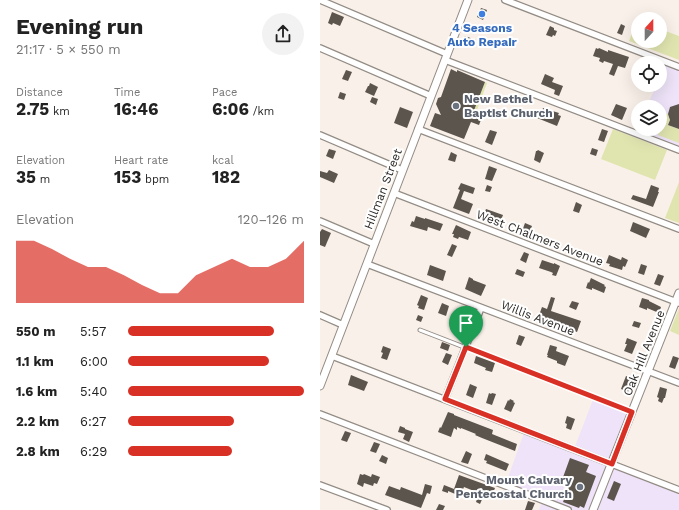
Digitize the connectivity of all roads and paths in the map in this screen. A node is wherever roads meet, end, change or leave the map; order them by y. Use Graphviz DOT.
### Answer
graph roads {
  1 [pos="320,0"];
  2 [pos="468,0"];
  3 [pos="505,0"];
  4 [pos="320,48"];
  5 [pos="446,57"];
  6 [pos="679,67"];
  7 [pos="431,96"];
  8 [pos="418,128"];
  9 [pos="320,135"];
  10 [pos="679,150"];
  11 [pos="402,170"];
  12 [pos="394,193"];
  13 [pos="320,221"];
  14 [pos="679,229"];
  15 [pos="374,244"];
  16 [pos="367,264"];
  17 [pos="679,293"];
  18 [pos="677,302"];
  19 [pos="482,308"];
  20 [pos="320,315"];
  21 [pos="343,325"];
  22 [pos="420,330"];
  23 [pos="466,347"];
  24 [pos="332,356"];
  25 [pos="648,372"];
  26 [pos="679,383"];
  27 [pos="320,386"];
  28 [pos="445,399"];
  29 [pos="632,412"];
  30 [pos="320,414"];
  31 [pos="612,464"];
  32 [pos="320,485"];
  33 [pos="679,490"];
  34 [pos="387,510"];
  35 [pos="568,510"];
  36 [pos="593,510"];
  1 -- 5 [label="street"];
  2 -- 5 [label="street, Hillman Street"];
  3 -- 6 [label="street"];
  4 -- 7 [label="street"];
  5 -- 7 [label="street, Hillman Street"];
  5 -- 10 [label="street"];
  7 -- 8 [label="street, Hillman Street"];
  8 -- 11 [label="street, Hillman Street"];
  8 -- 14 [label="street"];
  9 -- 11 [label="street"];
  11 -- 12 [label="street, Hillman Street"];
  12 -- 15 [label="street, Hillman Street"];
  12 -- 18 [label="street, West Chalmers Avenue"];
  13 -- 15 [label="street"];
  15 -- 16 [label="street, Hillman Street"];
  16 -- 19 [label="street, Willis Avenue"];
  16 -- 21 [label="street, Hillman Street"];
  17 -- 18 [label="street, Oak Hill Avenue"];
  18 -- 25 [label="street, Oak Hill Avenue"];
  19 -- 23 [label="street"];
  19 -- 25 [label="street, Willis Avenue"];
  20 -- 21 [label="street"];
  21 -- 24 [label="street, Hillman Street"];
  22 -- 23 [label="lane"];
  23 -- 28 [label="street"];
  23 -- 29 [label="lane"];
  24 -- 27 [label="street, Hillman Street"];
  24 -- 28 [label="street"];
  25 -- 26 [label="street, Willis Avenue"];
  25 -- 29 [label="street, Oak Hill Avenue"];
  28 -- 31 [label="street"];
  29 -- 31 [label="street, Oak Hill Avenue"];
  30 -- 35 [label="street"];
  31 -- 33 [label="street"];
  31 -- 36 [label="street, Oak Hill Avenue"];
  32 -- 34 [label="street"];
}
